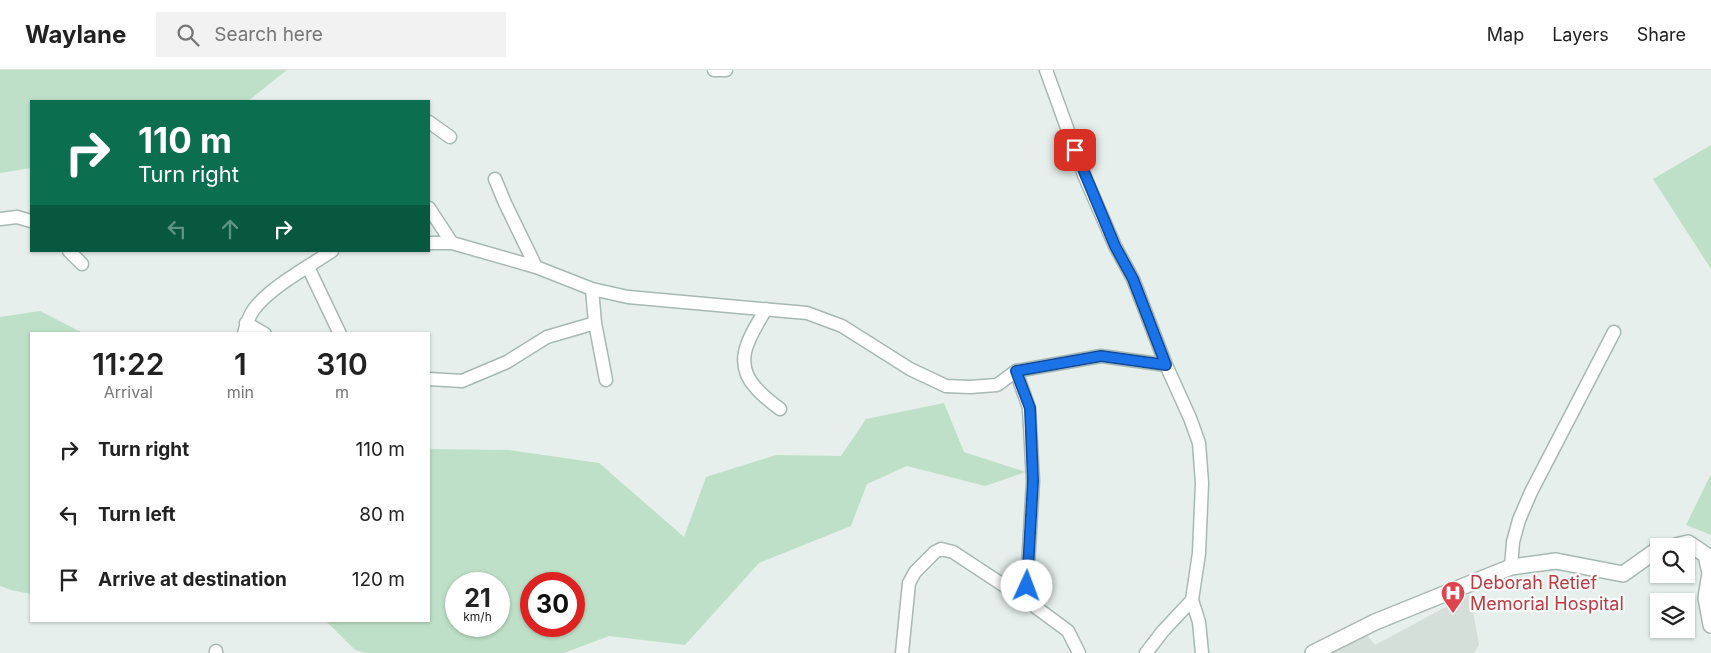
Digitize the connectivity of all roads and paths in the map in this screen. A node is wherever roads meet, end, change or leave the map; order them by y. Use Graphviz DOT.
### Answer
graph roads {
  1 [pos="714,70"];
  2 [pos="726,70"];
  3 [pos="1046,70"];
  4 [pos="430,123"];
  5 [pos="450,137"];
  6 [pos="495,179"];
  7 [pos="430,210"];
  8 [pos="0,219"];
  9 [pos="30,221"];
  10 [pos="430,243"];
  11 [pos="452,243"];
  12 [pos="70,252"];
  13 [pos="330,252"];
  14 [pos="82,264"];
  15 [pos="536,266"];
  16 [pos="308,267"];
  17 [pos="592,289"];
  18 [pos="766,309"];
  19 [pos="595,323"];
  20 [pos="245,328"];
  21 [pos="258,332"];
  22 [pos="339,332"];
  23 [pos="1614,332"];
  24 [pos="1166,365"];
  25 [pos="1016,371"];
  26 [pos="430,379"];
  27 [pos="606,380"];
  28 [pos="780,409"];
  29 [pos="1695,548"];
  30 [pos="1650,555"];
  31 [pos="1511,567"];
  32 [pos="1026,600"];
  33 [pos="1192,600"];
  34 [pos="1711,625"];
  35 [pos="902,653"];
  36 [pos="1078,653"];
  37 [pos="1146,653"];
  38 [pos="1202,653"];
  39 [pos="1313,653"];
  1 -- 2 [label="street"];
  3 -- 24 [label="street"];
  4 -- 5 [label="street"];
  6 -- 15 [label="street"];
  7 -- 11 [label="street"];
  8 -- 9 [label="street"];
  10 -- 11 [label="street"];
  11 -- 15 [label="street"];
  12 -- 14 [label="street"];
  13 -- 16 [label="street"];
  15 -- 17 [label="street"];
  16 -- 20 [label="street"];
  16 -- 22 [label="street"];
  17 -- 18 [label="street"];
  17 -- 19 [label="street"];
  18 -- 25 [label="street"];
  18 -- 28 [label="street"];
  19 -- 26 [label="street"];
  19 -- 27 [label="street"];
  20 -- 21 [label="street"];
  23 -- 31 [label="street"];
  24 -- 25 [label="street"];
  24 -- 33 [label="street"];
  25 -- 32 [label="street"];
  29 -- 34 [label="street"];
  30 -- 31 [label="street"];
  31 -- 39 [label="street"];
  32 -- 35 [label="street"];
  32 -- 36 [label="street"];
  33 -- 37 [label="street"];
  33 -- 38 [label="street"];
}
